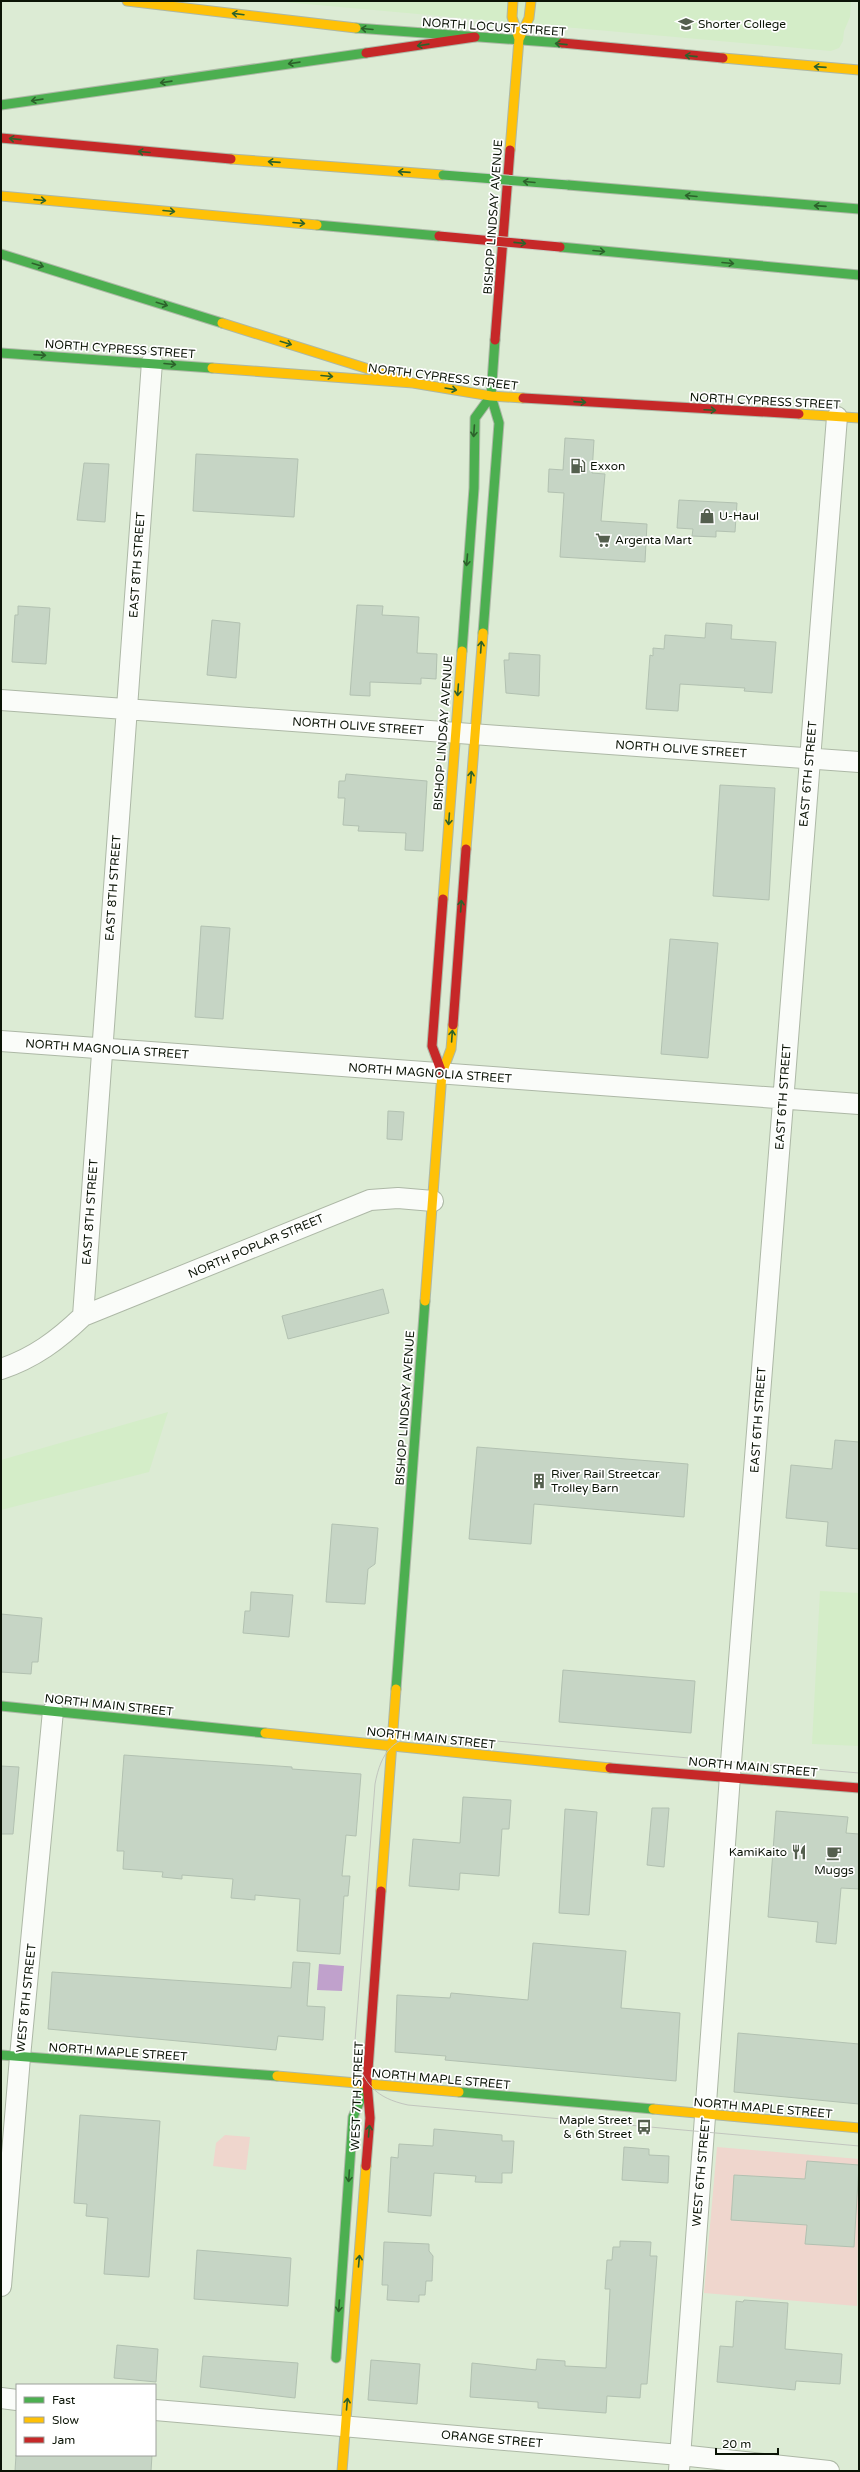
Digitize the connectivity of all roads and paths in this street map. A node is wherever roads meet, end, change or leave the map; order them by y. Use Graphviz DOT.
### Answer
graph roads {
  1 [pos="127,1"];
  2 [pos="514,1"];
  3 [pos="531,1"];
  4 [pos="475,37"];
  5 [pos="519,39"];
  6 [pos="859,70"];
  7 [pos="1,106"];
  8 [pos="1,138"];
  9 [pos="1,196"];
  10 [pos="859,209"];
  11 [pos="1,254"];
  12 [pos="859,275"];
  13 [pos="1,353"];
  14 [pos="152,362"];
  15 [pos="413,383"];
  16 [pos="491,396"];
  17 [pos="837,417"];
  18 [pos="859,418"];
  19 [pos="1,700"];
  20 [pos="126,709"];
  21 [pos="455,733"];
  22 [pos="475,734"];
  23 [pos="810,759"];
  24 [pos="859,762"];
  25 [pos="1,1042"];
  26 [pos="101,1049"];
  27 [pos="442,1073"];
  28 [pos="783,1099"];
  29 [pos="859,1104"];
  30 [pos="433,1200"];
  31 [pos="83,1316"];
  32 [pos="1,1369"];
  33 [pos="1,1706"];
  34 [pos="53,1711"];
  35 [pos="392,1745"];
  36 [pos="730,1778"];
  37 [pos="859,1788"];
  38 [pos="10,2056"];
  39 [pos="367,2084"];
  40 [pos="706,2114"];
  41 [pos="859,2128"];
  42 [pos="1,2286"];
  43 [pos="334,2371"];
  44 [pos="1,2398"];
  45 [pos="16,2400"];
  46 [pos="156,2410"];
  47 [pos="334,2426"];
  48 [pos="679,2463"];
  49 [pos="342,2471"];
  50 [pos="829,2471"];
  4 -- 1 [label="main road, NORTH LOCUST STREET, one-way"];
  2 -- 5 [label="main road, BISHOP LINDSAY AVENUE"];
  3 -- 5 [label="main road, BISHOP LINDSAY AVENUE"];
  4 -- 5 [label="main road, NORTH LOCUST STREET"];
  4 -- 7 [label="main road, one-way"];
  6 -- 5 [label="main road, NORTH LOCUST STREET, one-way"];
  5 -- 16 [label="main road, BISHOP LINDSAY AVENUE"];
  10 -- 8 [label="main road, one-way, bridge"];
  9 -- 12 [label="main road, one-way, bridge"];
  11 -- 15 [label="main road, one-way"];
  13 -- 14 [label="main road, NORTH CYPRESS STREET, one-way"];
  14 -- 15 [label="main road, NORTH CYPRESS STREET, one-way"];
  14 -- 20 [label="street, EAST 8TH STREET"];
  15 -- 16 [label="main road, NORTH CYPRESS STREET, one-way"];
  16 -- 17 [label="main road, NORTH CYPRESS STREET, one-way"];
  16 -- 21 [label="main road, BISHOP LINDSAY AVENUE, one-way"];
  22 -- 16 [label="main road, BISHOP LINDSAY AVENUE, one-way"];
  17 -- 18 [label="main road, NORTH CYPRESS STREET"];
  17 -- 23 [label="street, EAST 6TH STREET"];
  19 -- 20 [label="street, NORTH OLIVE STREET"];
  20 -- 21 [label="street, NORTH OLIVE STREET"];
  20 -- 26 [label="street, EAST 8TH STREET"];
  21 -- 22 [label="street, NORTH OLIVE STREET"];
  21 -- 27 [label="main road, BISHOP LINDSAY AVENUE, one-way"];
  22 -- 23 [label="street, NORTH OLIVE STREET"];
  27 -- 22 [label="main road, BISHOP LINDSAY AVENUE, one-way"];
  23 -- 24 [label="street, NORTH OLIVE STREET"];
  23 -- 28 [label="street, EAST 6TH STREET"];
  25 -- 26 [label="street, NORTH MAGNOLIA STREET"];
  26 -- 27 [label="street, NORTH MAGNOLIA STREET"];
  26 -- 31 [label="street, EAST 8TH STREET"];
  27 -- 28 [label="street, NORTH MAGNOLIA STREET"];
  27 -- 30 [label="main road, BISHOP LINDSAY AVENUE"];
  28 -- 29 [label="street, NORTH MAGNOLIA STREET"];
  28 -- 36 [label="street, EAST 6TH STREET"];
  30 -- 31 [label="street, NORTH POPLAR STREET"];
  30 -- 35 [label="main road, BISHOP LINDSAY AVENUE"];
  31 -- 32 [label="street"];
  33 -- 34 [label="main road, NORTH MAIN STREET"];
  34 -- 35 [label="main road, NORTH MAIN STREET"];
  34 -- 38 [label="street, WEST 8TH STREET"];
  35 -- 36 [label="main road, NORTH MAIN STREET"];
  35 -- 39 [label="main road, WEST 7TH STREET"];
  36 -- 37 [label="main road, NORTH MAIN STREET"];
  36 -- 40 [label="street, WEST 6TH STREET"];
  38 -- 39 [label="main road, NORTH MAPLE STREET"];
  38 -- 42 [label="street, WEST 8TH STREET"];
  39 -- 40 [label="main road, NORTH MAPLE STREET"];
  39 -- 43 [label="main road, one-way"];
  47 -- 39 [label="main road, WEST 7TH STREET, one-way"];
  40 -- 41 [label="main road, NORTH MAPLE STREET"];
  40 -- 48 [label="street, WEST 6TH STREET"];
  44 -- 45 [label="street"];
  46 -- 47 [label="street, ORANGE STREET"];
  47 -- 48 [label="street, ORANGE STREET"];
  47 -- 49 [label="main road, WEST 7TH STREET"];
  48 -- 50 [label="street, ORANGE STREET"];
}
